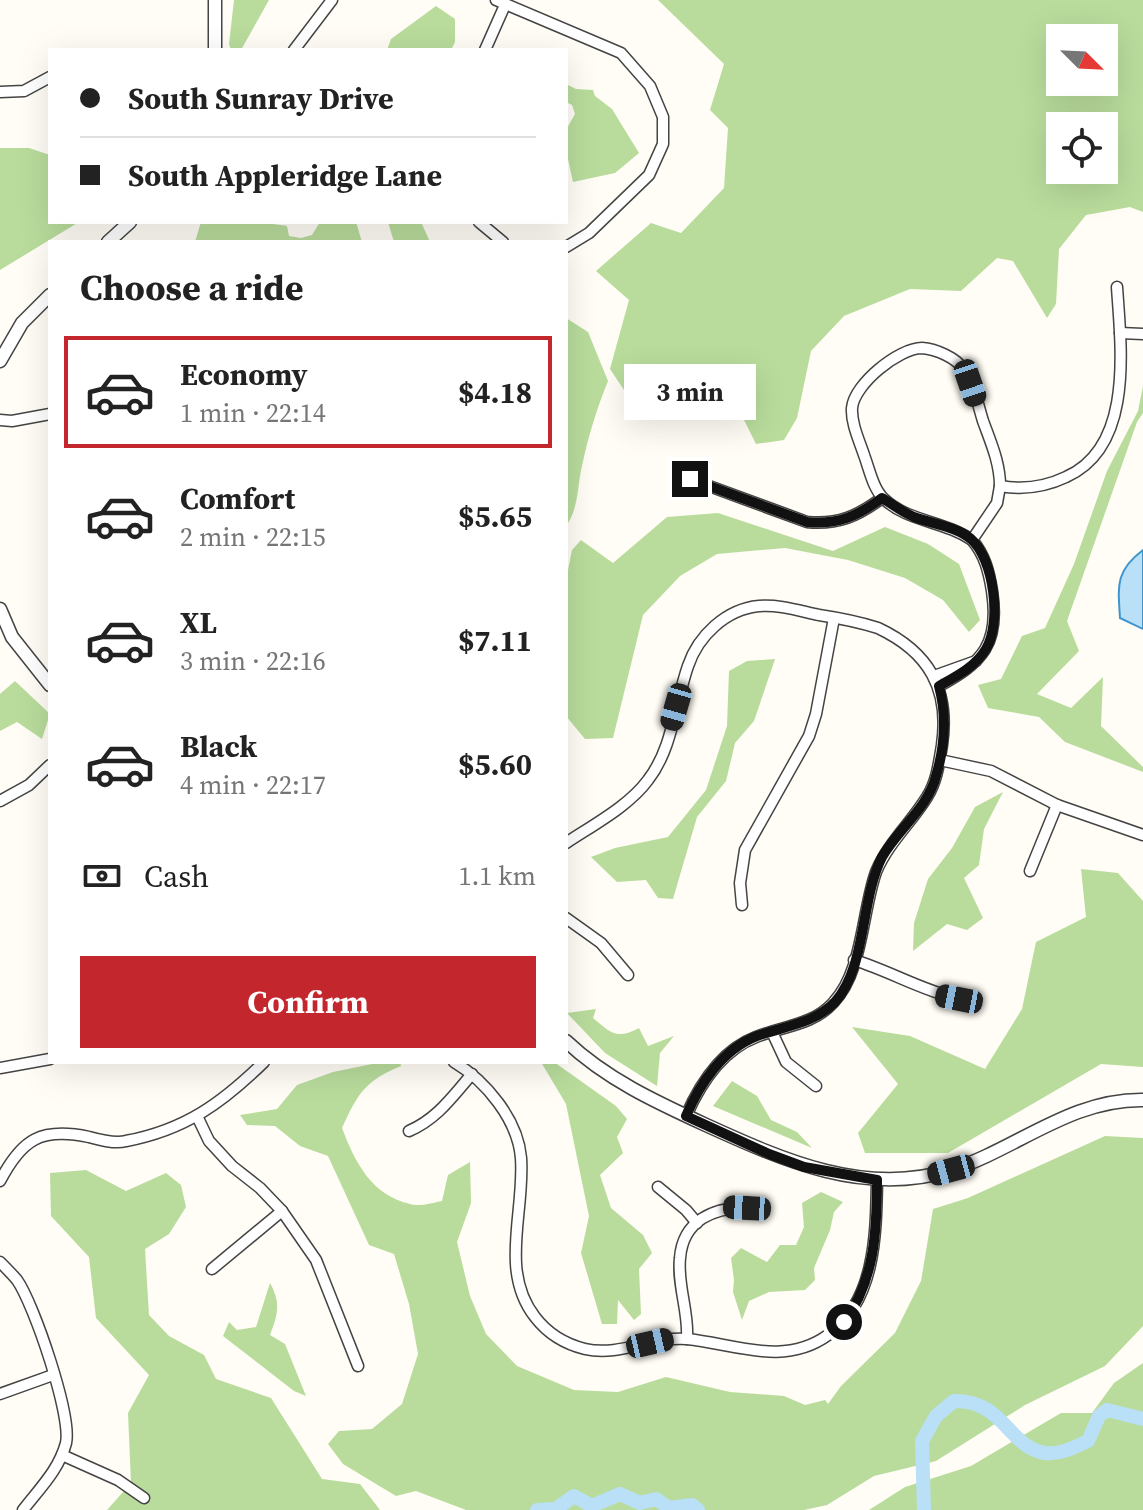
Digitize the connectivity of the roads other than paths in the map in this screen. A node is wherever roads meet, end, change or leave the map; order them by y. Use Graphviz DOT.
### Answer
graph roads {
  1 [pos="215,0"];
  2 [pos="332,0"];
  3 [pos="500,2"];
  4 [pos="215,48"];
  5 [pos="296,48"];
  6 [pos="486,48"];
  7 [pos="48,78"];
  8 [pos="0,92"];
  9 [pos="128,224"];
  10 [pos="481,224"];
  11 [pos="110,240"];
  12 [pos="501,240"];
  13 [pos="568,246"];
  14 [pos="1117,287"];
  15 [pos="48,297"];
  16 [pos="1120,333"];
  17 [pos="1143,334"];
  18 [pos="0,361"];
  19 [pos="48,414"];
  20 [pos="0,420"];
  21 [pos="690,479"];
  22 [pos="1000,486"];
  23 [pos="882,498"];
  24 [pos="972,540"];
  25 [pos="0,609"];
  26 [pos="834,618"];
  27 [pos="936,681"];
  28 [pos="48,682"];
  29 [pos="940,760"];
  30 [pos="46,769"];
  31 [pos="0,801"];
  32 [pos="1057,805"];
  33 [pos="1143,833"];
  34 [pos="568,842"];
  35 [pos="1030,871"];
  36 [pos="742,905"];
  37 [pos="568,919"];
  38 [pos="854,960"];
  39 [pos="628,975"];
  40 [pos="959,999"];
  41 [pos="772,1032"];
  42 [pos="568,1043"];
  43 [pos="48,1059"];
  44 [pos="262,1064"];
  45 [pos="457,1064"];
  46 [pos="0,1068"];
  47 [pos="472,1074"];
  48 [pos="816,1086"];
  49 [pos="1143,1100"];
  50 [pos="197,1116"];
  51 [pos="686,1116"];
  52 [pos="409,1131"];
  53 [pos="877,1180"];
  54 [pos="0,1181"];
  55 [pos="658,1187"];
  56 [pos="747,1208"];
  57 [pos="282,1211"];
  58 [pos="697,1223"];
  59 [pos="0,1262"];
  60 [pos="212,1269"];
  61 [pos="687,1339"];
  62 [pos="358,1366"];
  63 [pos="53,1375"];
  64 [pos="0,1394"];
  65 [pos="62,1455"];
  66 [pos="144,1498"];
  67 [pos="23,1510"];
  1 -- 4 [label="street"];
  2 -- 5 [label="street"];
  3 -- 6 [label="street"];
  3 -- 13 [label="street"];
  7 -- 8 [label="street"];
  9 -- 11 [label="street"];
  10 -- 12 [label="street"];
  14 -- 16 [label="street"];
  15 -- 18 [label="street"];
  16 -- 17 [label="street"];
  16 -- 22 [label="street"];
  19 -- 20 [label="street"];
  21 -- 23 [label="street"];
  22 -- 23 [label="street"];
  22 -- 24 [label="street"];
  23 -- 24 [label="street"];
  24 -- 27 [label="street"];
  25 -- 28 [label="street"];
  26 -- 27 [label="street"];
  26 -- 34 [label="street"];
  26 -- 36 [label="street"];
  27 -- 29 [label="street"];
  29 -- 32 [label="street"];
  29 -- 38 [label="street"];
  30 -- 31 [label="street"];
  32 -- 33 [label="street"];
  32 -- 35 [label="street"];
  37 -- 39 [label="street"];
  38 -- 40 [label="street"];
  38 -- 41 [label="street"];
  41 -- 48 [label="street"];
  41 -- 51 [label="street"];
  42 -- 51 [label="street"];
  43 -- 46 [label="street"];
  44 -- 50 [label="street"];
  45 -- 47 [label="street"];
  47 -- 52 [label="street"];
  47 -- 61 [label="street"];
  49 -- 53 [label="street"];
  50 -- 54 [label="street"];
  50 -- 57 [label="street"];
  51 -- 53 [label="street"];
  53 -- 61 [label="street"];
  55 -- 58 [label="street"];
  56 -- 58 [label="street"];
  57 -- 60 [label="street"];
  57 -- 62 [label="street"];
  58 -- 61 [label="street"];
  59 -- 63 [label="street"];
  63 -- 64 [label="street"];
  63 -- 65 [label="street"];
  65 -- 66 [label="street"];
  65 -- 67 [label="street"];
}
